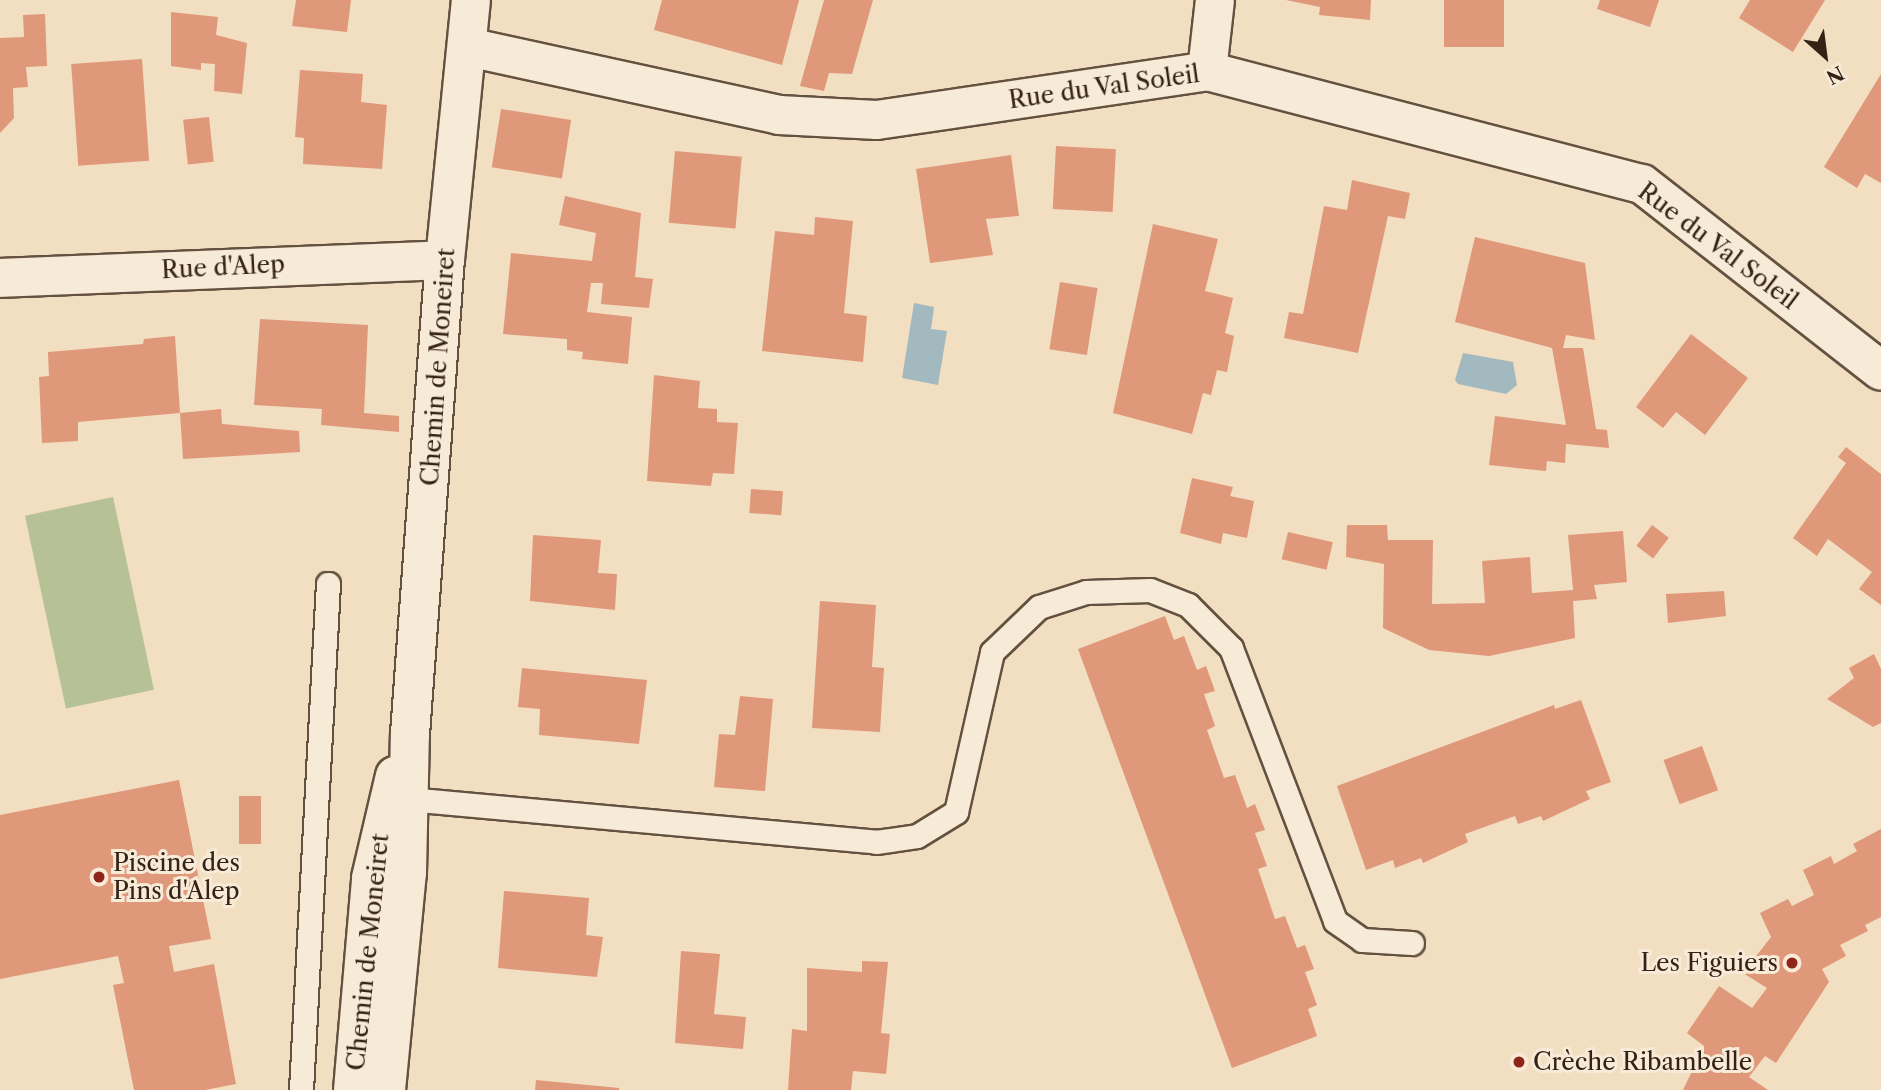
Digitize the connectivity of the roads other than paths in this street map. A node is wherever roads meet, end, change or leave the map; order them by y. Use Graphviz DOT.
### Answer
graph roads {
  1 [pos="471,0"];
  2 [pos="1215,0"];
  3 [pos="468,47"];
  4 [pos="1207,71"];
  5 [pos="445,260"];
  6 [pos="0,278"];
  7 [pos="1881,371"];
  8 [pos="328,584"];
  9 [pos="398,798"];
  10 [pos="1412,943"];
  11 [pos="301,1090"];
  12 [pos="353,1090"];
  13 [pos="386,1090"];
  1 -- 3 [label="street, Chemin de Moneiret"];
  2 -- 4 [label="street"];
  3 -- 4 [label="street, Rue du Val Soleil"];
  3 -- 5 [label="street, Chemin de Moneiret"];
  4 -- 7 [label="street, Rue du Val Soleil"];
  5 -- 6 [label="street, Rue d'Alep"];
  5 -- 9 [label="street, Chemin de Moneiret"];
  8 -- 11 [label="lane"];
  9 -- 10 [label="lane"];
  9 -- 12 [label="street, Chemin de Moneiret"];
  9 -- 13 [label="street, Chemin de Moneiret"];
}
